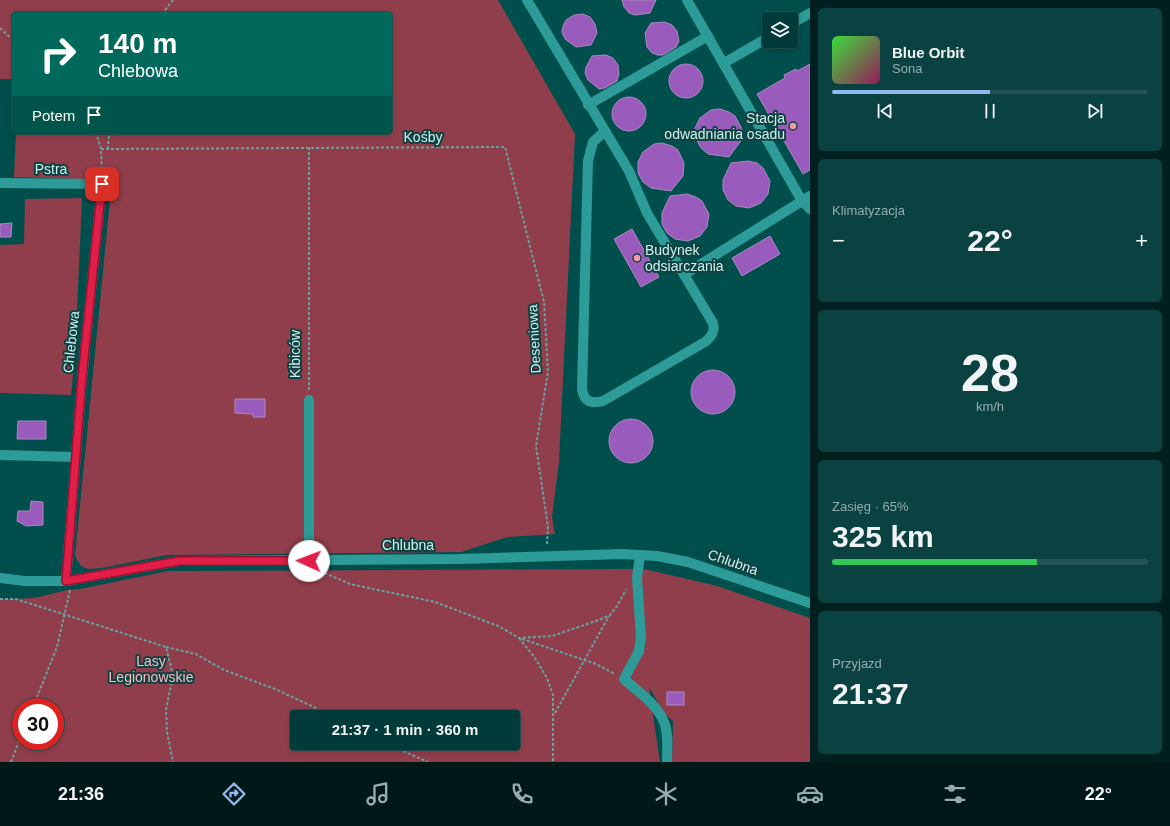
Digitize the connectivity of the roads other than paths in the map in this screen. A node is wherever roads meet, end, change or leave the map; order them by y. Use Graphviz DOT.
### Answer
graph roads {
  1 [pos="527,0"];
  2 [pos="687,0"];
  3 [pos="810,13"];
  4 [pos="798,20"];
  5 [pos="708,36"];
  6 [pos="762,41"];
  7 [pos="724,63"];
  8 [pos="588,105"];
  9 [pos="604,132"];
  10 [pos="0,183"];
  11 [pos="102,184"];
  12 [pos="806,198"];
  13 [pos="810,210"];
  14 [pos="685,274"];
  15 [pos="309,400"];
  16 [pos="0,455"];
  17 [pos="75,457"];
  18 [pos="640,554"];
  19 [pos="312,565"];
  20 [pos="0,578"];
  21 [pos="69,580"];
  22 [pos="810,603"];
  23 [pos="667,762"];
  1 -- 8 [label="street"];
  2 -- 5 [label="street"];
  3 -- 4 [label="street"];
  5 -- 7 [label="street"];
  5 -- 8 [label="street"];
  6 -- 7 [label="street"];
  7 -- 12 [label="street"];
  8 -- 9 [label="street"];
  9 -- 14 [label="street"];
  9 -- 14 [label="street"];
  10 -- 11 [label="street, Pstra"];
  11 -- 17 [label="street, Chlebowa"];
  12 -- 13 [label="street"];
  12 -- 14 [label="street"];
  15 -- 19 [label="street"];
  16 -- 17 [label="street"];
  17 -- 21 [label="street, Chlebowa"];
  18 -- 19 [label="street, Chlubna"];
  18 -- 22 [label="street, Chlubna"];
  18 -- 23 [label="street"];
  19 -- 21 [label="street, Chlubna"];
  20 -- 21 [label="street, Chlubna"];
}
